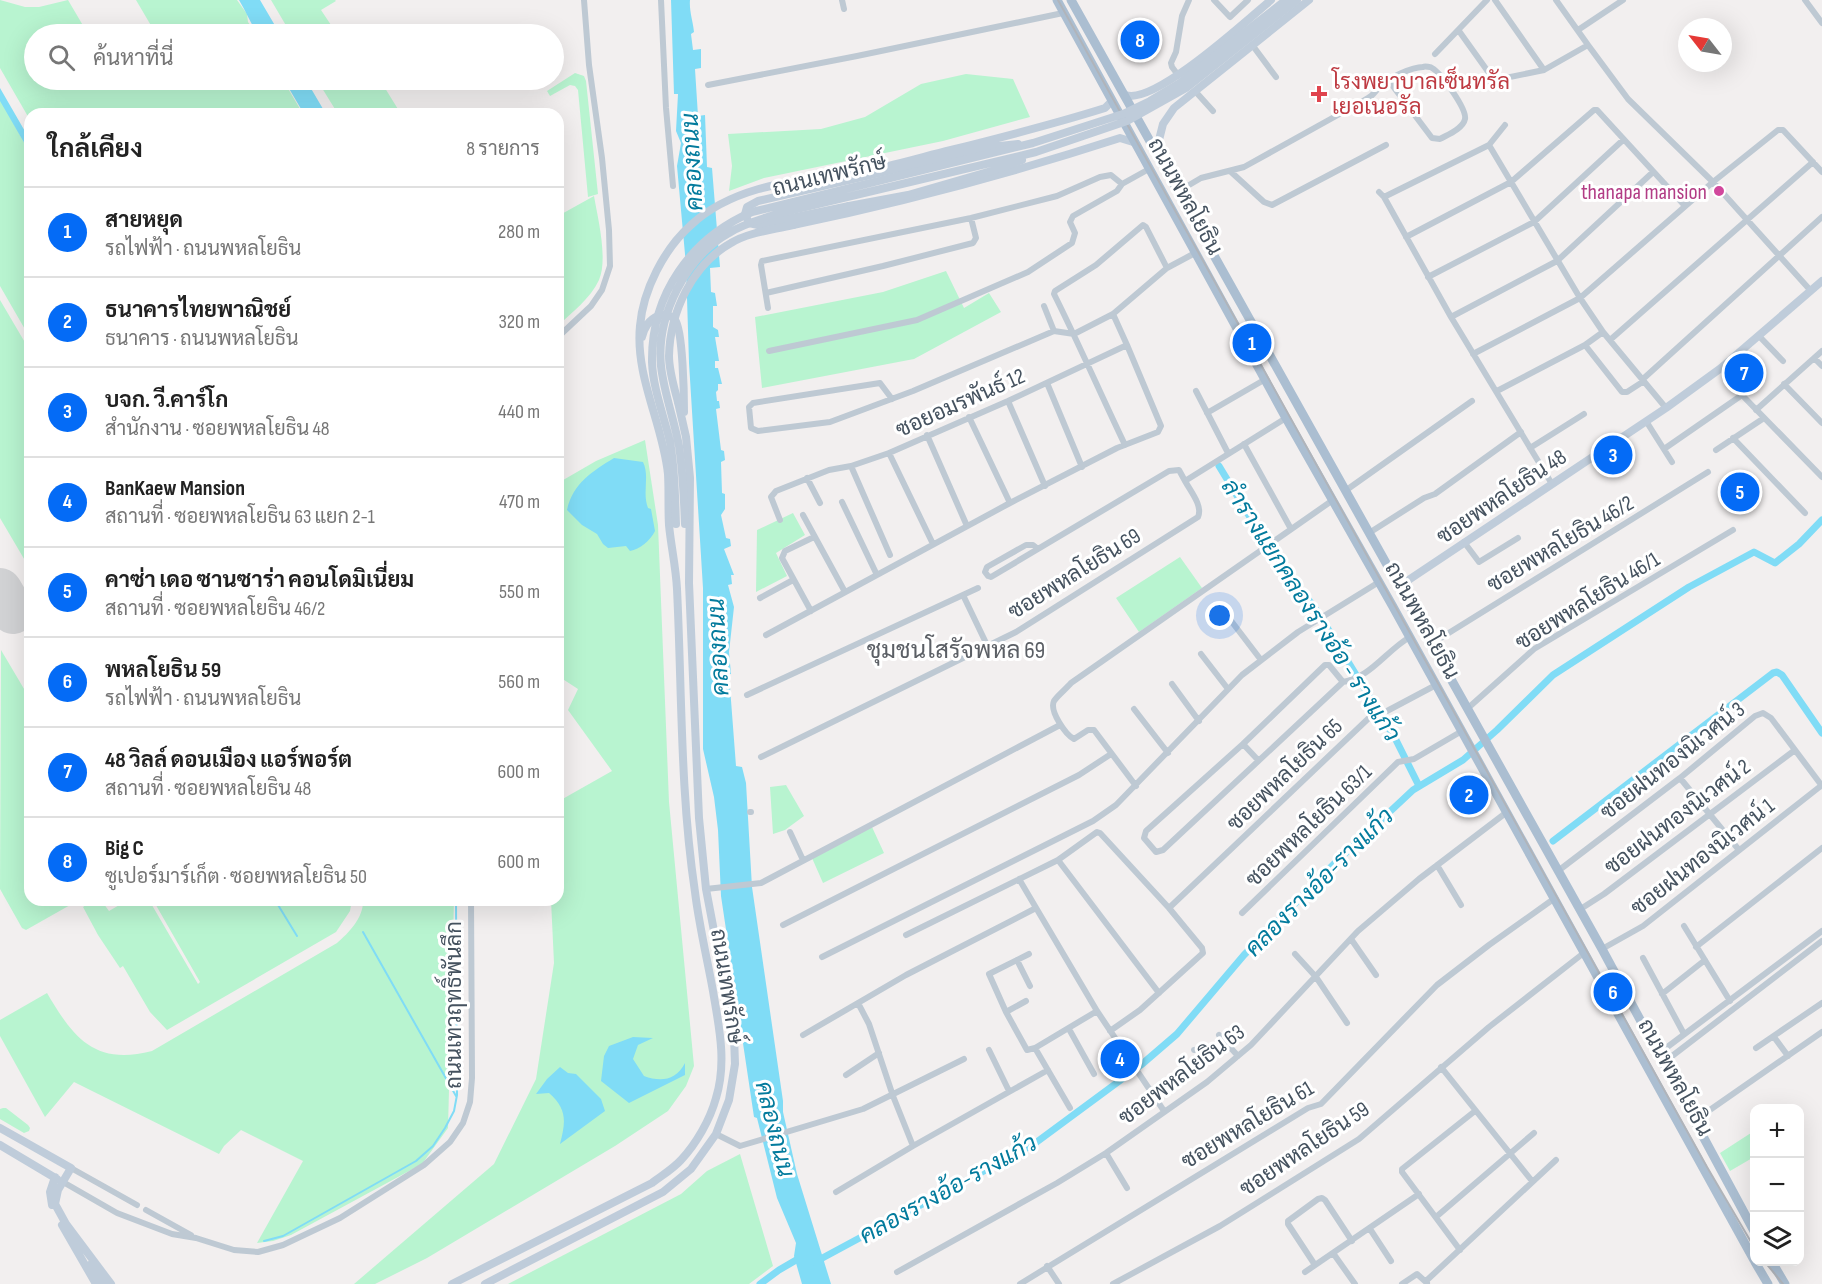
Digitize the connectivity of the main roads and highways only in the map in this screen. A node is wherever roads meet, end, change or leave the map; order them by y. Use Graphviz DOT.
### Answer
graph roads {
  1 [pos="1057,0"];
  2 [pos="1071,0"];
  3 [pos="1271,0"];
  4 [pos="1286,0"];
  5 [pos="1297,0"];
  6 [pos="1309,0"];
  7 [pos="1198,61"];
  8 [pos="1212,79"];
  9 [pos="1125,95"];
  10 [pos="1112,101"];
  11 [pos="1054,124"];
  12 [pos="1133,142"];
  13 [pos="1034,148"];
  14 [pos="1156,152"];
  15 [pos="1062,157"];
  16 [pos="875,168"];
  17 [pos="1016,171"];
  18 [pos="776,197"];
  19 [pos="758,225"];
  20 [pos="1822,281"];
  21 [pos="639,349"];
  22 [pos="686,437"];
  23 [pos="681,524"];
  24 [pos="689,583"];
  25 [pos="1397,583"];
  26 [pos="677,584"];
  27 [pos="1381,585"];
  28 [pos="1543,845"];
  29 [pos="1530,854"];
  30 [pos="0,1128"];
  31 [pos="0,1145"];
  32 [pos="59,1179"];
  33 [pos="1750,1222"];
  34 [pos="62,1226"];
  35 [pos="1750,1252"];
  36 [pos="1757,1266"];
  37 [pos="1774,1266"];
  38 [pos="1764,1282"];
  39 [pos="96,1284"];
  40 [pos="104,1284"];
  41 [pos="111,1284"];
  42 [pos="452,1284"];
  43 [pos="485,1284"];
  44 [pos="1785,1284"];
  1 -- 10 [label="main road, ถนนพหลโยธิน"];
  2 -- 9 [label="main road, ถนนพหลโยธิน"];
  3 -- 7 [label="main road"];
  4 -- 13 [label="main road, ถนนเทพรักษ์, bridge"];
  5 -- 13 [label="main road, ถนนเทพรักษ์, bridge"];
  6 -- 8 [label="main road"];
  7 -- 8 [label="main road"];
  7 -- 9 [label="main road"];
  8 -- 14 [label="main road"];
  9 -- 14 [label="main road, ถนนพหลโยธิน"];
  10 -- 11 [label="main road, ถนนเทพรักษ์"];
  10 -- 12 [label="main road, ถนนพหลโยธิน"];
  11 -- 15 [label="main road"];
  11 -- 16 [label="main road, ถนนเทพรักษ์"];
  12 -- 15 [label="main road, ถนนเทพรักษ์"];
  12 -- 27 [label="main road, ถนนพหลโยธิน"];
  13 -- 18 [label="main road, bridge"];
  13 -- 19 [label="main road, bridge"];
  13 -- 23 [label="main road, ถนนเทพรักษ์, bridge"];
  14 -- 25 [label="main road, ถนนพหลโยธิน"];
  15 -- 17 [label="main road, ถนนเทพรักษ์"];
  16 -- 18 [label="main road"];
  16 -- 21 [label="main road, ถนนเทพรักษ์"];
  17 -- 19 [label="main road"];
  17 -- 22 [label="main road, ถนนเทพรักษ์, bridge"];
  18 -- 19 [label="main road"];
  20 -- 25 [label="main road, ซอยพหลโยธิน 48"];
  21 -- 22 [label="main road"];
  21 -- 26 [label="main road, ถนนเทพรักษ์"];
  22 -- 24 [label="main road, ถนนเทพรักษ์"];
  23 -- 24 [label="main road, ถนนเทพรักษ์"];
  23 -- 26 [label="main road, ถนนเทพรักษ์"];
  24 -- 43 [label="main road, ถนนเทพรักษ์"];
  25 -- 27 [label="main road"];
  25 -- 28 [label="main road, ถนนพหลโยธิน"];
  26 -- 42 [label="main road, ถนนเทพรักษ์"];
  27 -- 29 [label="main road, ถนนพหลโยธิน"];
  28 -- 29 [label="main road"];
  28 -- 33 [label="main road, ถนนพหลโยธิน"];
  29 -- 35 [label="main road, ถนนพหลโยธิน"];
  30 -- 32 [label="main road"];
  31 -- 32 [label="main road, ถนนเทวฤทธิ์พันลึก"];
  32 -- 34 [label="main road"];
  32 -- 41 [label="main road"];
  34 -- 39 [label="main road"];
  34 -- 40 [label="main road"];
  36 -- 38 [label="main road, ถนนพหลโยธิน"];
  37 -- 44 [label="main road"];
}
